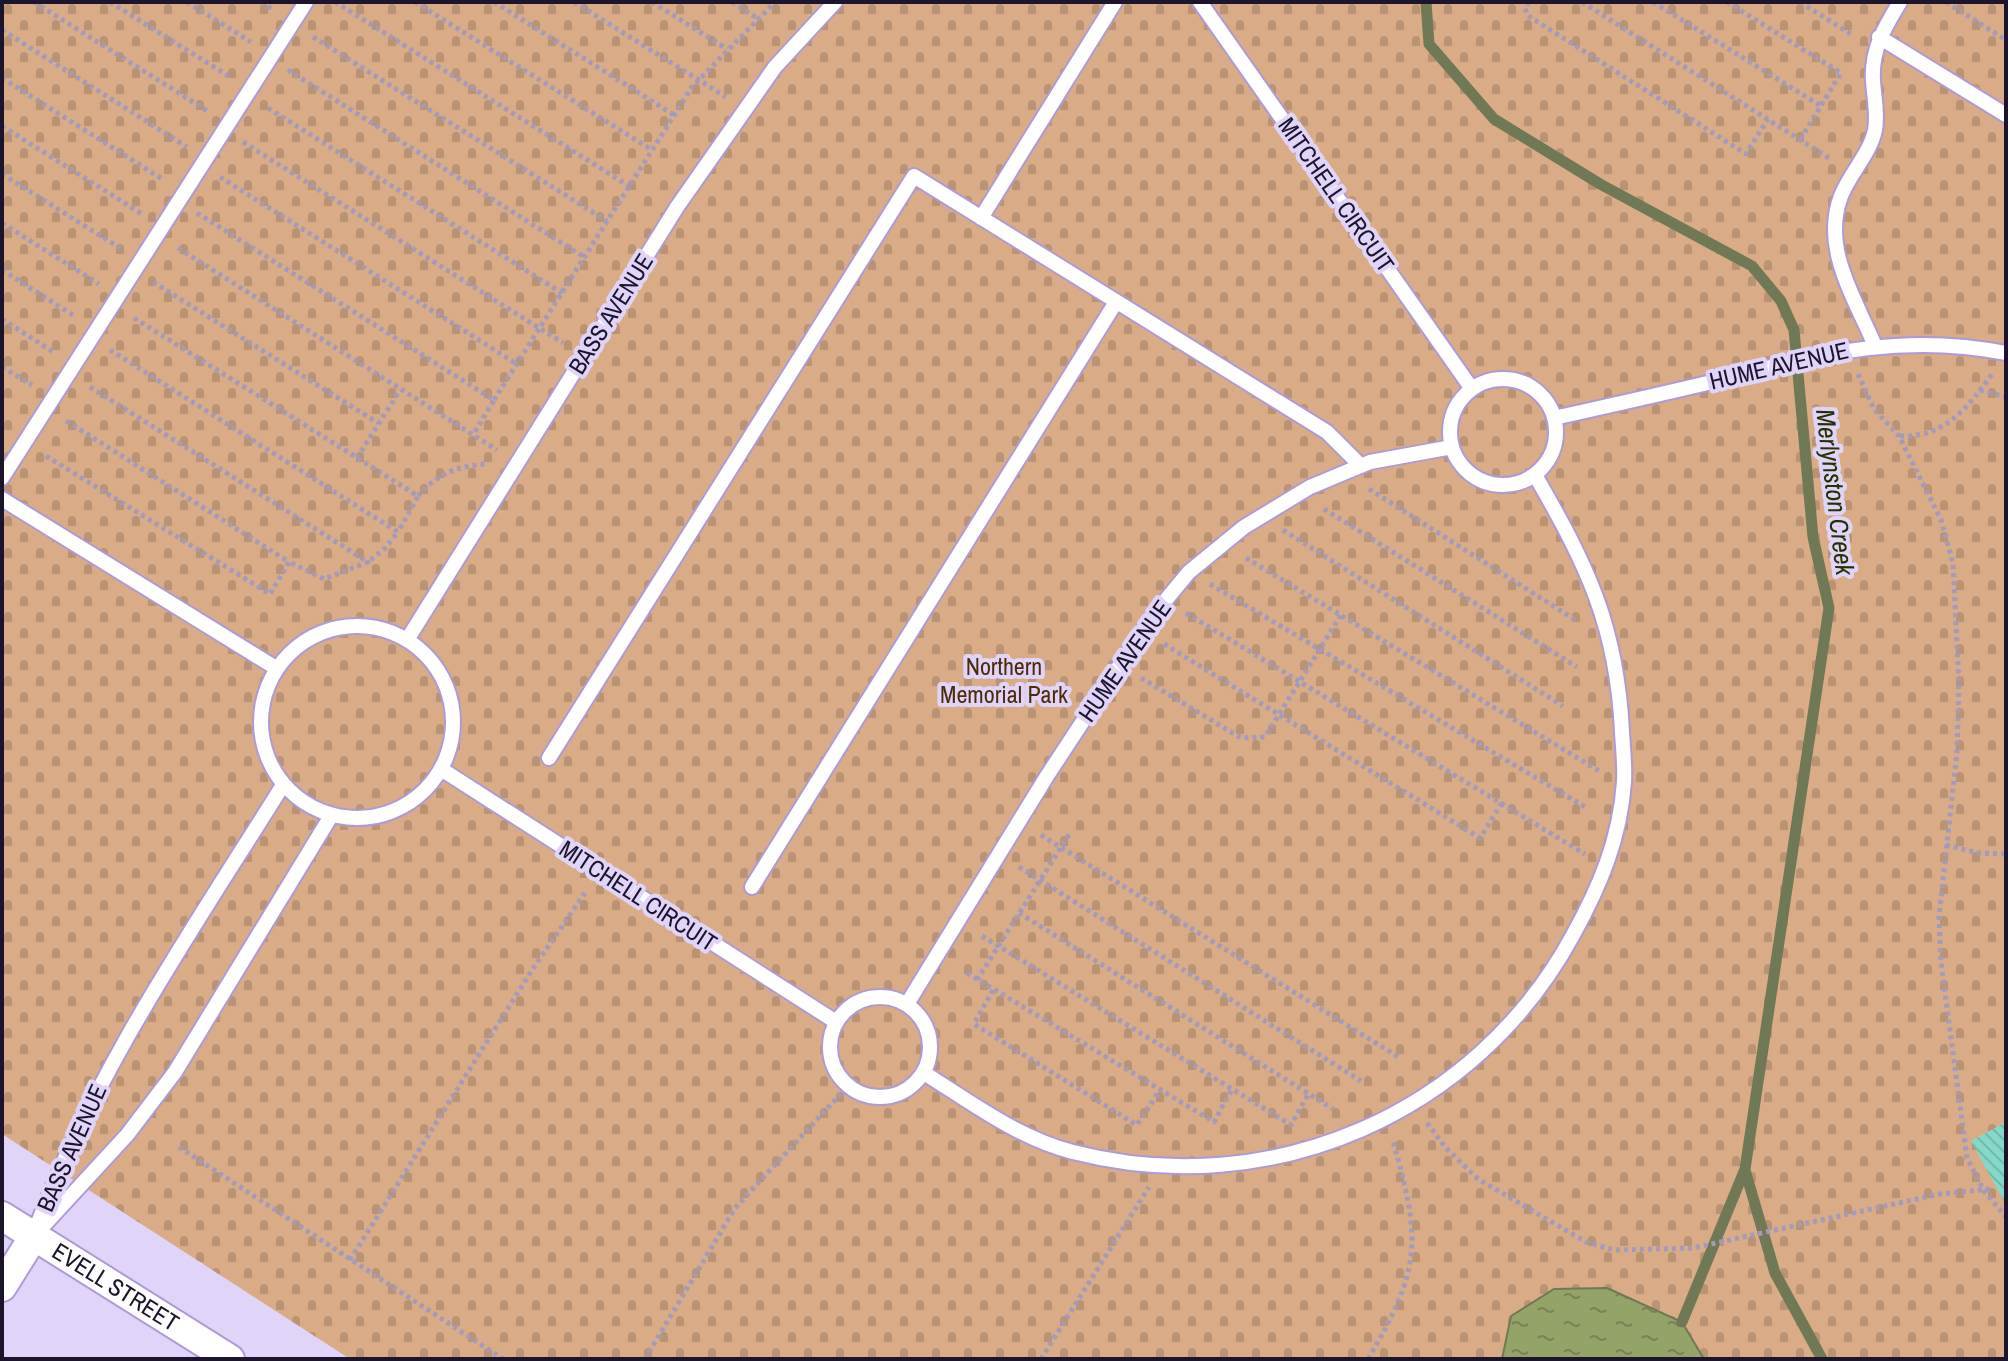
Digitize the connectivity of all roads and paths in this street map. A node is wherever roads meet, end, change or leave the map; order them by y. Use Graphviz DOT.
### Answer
graph roads {
  1 [pos="34,2"];
  2 [pos="110,2"];
  3 [pos="187,2"];
  4 [pos="306,2"];
  5 [pos="335,2"];
  6 [pos="415,2"];
  7 [pos="494,2"];
  8 [pos="574,2"];
  9 [pos="652,2"];
  10 [pos="732,2"];
  11 [pos="775,2"];
  12 [pos="835,2"];
  13 [pos="1115,2"];
  14 [pos="1200,2"];
  15 [pos="1529,2"];
  16 [pos="1582,2"];
  17 [pos="1653,2"];
  18 [pos="1727,2"];
  19 [pos="1800,2"];
  20 [pos="1900,2"];
  21 [pos="1946,2"];
  22 [pos="760,20"];
  23 [pos="292,24"];
  24 [pos="2,30"];
  25 [pos="2006,40"];
  26 [pos="1877,43"];
  27 [pos="727,49"];
  28 [pos="271,57"];
  29 [pos="2,78"];
  30 [pos="698,80"];
  31 [pos="249,93"];
  32 [pos="1821,106"];
  33 [pos="744,109"];
  34 [pos="674,115"];
  35 [pos="2006,115"];
  36 [pos="1768,119"];
  37 [pos="2,126"];
  38 [pos="227,128"];
  39 [pos="1800,140"];
  40 [pos="652,150"];
  41 [pos="204,162"];
  42 [pos="1853,173"];
  43 [pos="2,174"];
  44 [pos="629,186"];
  45 [pos="182,197"];
  46 [pos="981,218"];
  47 [pos="607,221"];
  48 [pos="2,223"];
  49 [pos="160,231"];
  50 [pos="584,257"];
  51 [pos="138,266"];
  52 [pos="2,270"];
  53 [pos="562,293"];
  54 [pos="116,300"];
  55 [pos="1116,302"];
  56 [pos="2,319"];
  57 [pos="540,328"];
  58 [pos="94,334"];
  59 [pos="1875,346"];
  60 [pos="1850,348"];
  61 [pos="584,356"];
  62 [pos="2002,359"];
  63 [pos="517,364"];
  64 [pos="2,367"];
  65 [pos="72,369"];
  66 [pos="1472,389"];
  67 [pos="400,390"];
  68 [pos="1980,390"];
  69 [pos="2006,397"];
  70 [pos="494,400"];
  71 [pos="50,404"];
  72 [pos="1554,418"];
  73 [pos="378,423"];
  74 [pos="473,435"];
  75 [pos="1899,436"];
  76 [pos="25,443"];
  77 [pos="1452,447"];
  78 [pos="357,458"];
  79 [pos="519,463"];
  80 [pos="1361,466"];
  81 [pos="1345,473"];
  82 [pos="1535,475"];
  83 [pos="2,478"];
  84 [pos="1300,493"];
  85 [pos="418,496"];
  86 [pos="2,499"];
  87 [pos="1261,516"];
  88 [pos="398,532"];
  89 [pos="1222,543"];
  90 [pos="289,562"];
  91 [pos="368,562"];
  92 [pos="1189,572"];
  93 [pos="1166,600"];
  94 [pos="1341,615"];
  95 [pos="1578,622"];
  96 [pos="1142,631"];
  97 [pos="407,640"];
  98 [pos="1320,649"];
  99 [pos="1120,665"];
  100 [pos="1577,667"];
  101 [pos="276,668"];
  102 [pos="1300,681"];
  103 [pos="1563,706"];
  104 [pos="1279,715"];
  105 [pos="549,758"];
  106 [pos="441,769"];
  107 [pos="283,785"];
  108 [pos="1623,786"];
  109 [pos="1502,803"];
  110 [pos="1587,808"];
  111 [pos="331,816"];
  112 [pos="1019,821"];
  113 [pos="1070,833"];
  114 [pos="1946,845"];
  115 [pos="1061,847"];
  116 [pos="998,854"];
  117 [pos="2006,854"];
  118 [pos="1606,867"];
  119 [pos="600,871"];
  120 [pos="1040,880"];
  121 [pos="752,887"];
  122 [pos="1019,913"];
  123 [pos="982,936"];
  124 [pos="998,946"];
  125 [pos="967,973"];
  126 [pos="977,980"];
  127 [pos="993,990"];
  128 [pos="907,1004"];
  129 [pos="836,1022"];
  130 [pos="1400,1058"];
  131 [pos="924,1073"];
  132 [pos="1361,1081"];
  133 [pos="848,1086"];
  134 [pos="1232,1089"];
  135 [pos="1160,1090"];
  136 [pos="1309,1093"];
  137 [pos="1412,1103"];
  138 [pos="1333,1109"];
  139 [pos="1387,1116"];
  140 [pos="1137,1125"];
  141 [pos="179,1147"];
  142 [pos="1156,1165"];
  143 [pos="1987,1190"];
  144 [pos="2,1216"];
  145 [pos="2006,1217"];
  146 [pos="34,1236"];
  147 [pos="350,1260"];
  148 [pos="2,1287"];
  149 [pos="230,1359"];
  150 [pos="503,1359"];
  151 [pos="645,1359"];
  152 [pos="1041,1359"];
  153 [pos="1368,1359"];
  1 -- 38 [label="path"];
  2 -- 31 [label="path"];
  3 -- 28 [label="path"];
  4 -- 23 [label="lane"];
  5 -- 44 [label="path"];
  6 -- 40 [label="path"];
  7 -- 34 [label="path"];
  8 -- 30 [label="path"];
  9 -- 27 [label="path"];
  10 -- 22 [label="path"];
  11 -- 22 [label="path"];
  12 -- 33 [label="lane, BASS AVENUE"];
  13 -- 46 [label="lane"];
  14 -- 66 [label="lane, MITCHELL CIRCUIT"];
  15 -- 36 [label="path"];
  16 -- 36 [label="path"];
  17 -- 32 [label="path"];
  18 -- 32 [label="path"];
  19 -- 26 [label="path"];
  20 -- 26 [label="lane"];
  21 -- 25 [label="path"];
  22 -- 27 [label="path"];
  23 -- 28 [label="lane"];
  23 -- 47 [label="path"];
  24 -- 41 [label="path"];
  26 -- 35 [label="lane"];
  26 -- 42 [label="lane"];
  27 -- 30 [label="path"];
  28 -- 31 [label="lane"];
  28 -- 50 [label="path"];
  29 -- 45 [label="path"];
  30 -- 33 [label="path"];
  30 -- 34 [label="path"];
  31 -- 38 [label="lane"];
  31 -- 53 [label="path"];
  32 -- 39 [label="path"];
  33 -- 61 [label="lane, BASS AVENUE"];
  34 -- 40 [label="path"];
  36 -- 39 [label="path"];
  37 -- 49 [label="path"];
  38 -- 41 [label="lane"];
  38 -- 57 [label="path"];
  39 -- 42 [label="path"];
  40 -- 44 [label="path"];
  41 -- 45 [label="lane"];
  41 -- 63 [label="path"];
  42 -- 59 [label="lane"];
  43 -- 51 [label="path"];
  44 -- 47 [label="path"];
  45 -- 49 [label="lane"];
  45 -- 70 [label="path"];
  46 -- 55 [label="lane"];
  46 -- 105 [label="lane"];
  47 -- 50 [label="path"];
  48 -- 54 [label="path"];
  49 -- 51 [label="lane"];
  49 -- 67 [label="path"];
  50 -- 53 [label="path"];
  51 -- 54 [label="lane"];
  51 -- 73 [label="path"];
  52 -- 58 [label="path"];
  53 -- 57 [label="path"];
  54 -- 58 [label="lane"];
  54 -- 78 [label="path"];
  55 -- 80 [label="lane"];
  55 -- 121 [label="lane"];
  56 -- 65 [label="path"];
  57 -- 61 [label="path"];
  57 -- 63 [label="path"];
  58 -- 65 [label="lane"];
  58 -- 88 [label="path"];
  59 -- 60 [label="lane, HUME AVENUE"];
  59 -- 62 [label="lane, HUME AVENUE"];
  60 -- 72 [label="lane, HUME AVENUE"];
  60 -- 75 [label="path"];
  61 -- 79 [label="lane, BASS AVENUE"];
  62 -- 68 [label="path"];
  63 -- 70 [label="path"];
  64 -- 71 [label="path"];
  65 -- 71 [label="lane"];
  65 -- 91 [label="path"];
  66 -- 72 [label="lane"];
  66 -- 77 [label="lane"];
  67 -- 73 [label="path"];
  67 -- 74 [label="path"];
  68 -- 69 [label="path"];
  68 -- 75 [label="path"];
  70 -- 74 [label="path"];
  71 -- 76 [label="lane"];
  71 -- 90 [label="path"];
  72 -- 82 [label="lane"];
  73 -- 78 [label="path"];
  74 -- 79 [label="path"];
  75 -- 114 [label="path"];
  76 -- 83 [label="lane"];
  76 -- 90 [label="path"];
  77 -- 80 [label="lane, HUME AVENUE"];
  77 -- 82 [label="lane"];
  78 -- 85 [label="path"];
  79 -- 85 [label="path"];
  79 -- 97 [label="lane, BASS AVENUE"];
  80 -- 81 [label="lane, HUME AVENUE"];
  81 -- 84 [label="lane, HUME AVENUE"];
  81 -- 95 [label="path"];
  82 -- 108 [label="lane"];
  84 -- 87 [label="lane, HUME AVENUE"];
  84 -- 100 [label="path"];
  85 -- 88 [label="path"];
  86 -- 101 [label="lane"];
  87 -- 89 [label="lane, HUME AVENUE"];
  87 -- 103 [label="path"];
  88 -- 91 [label="path"];
  89 -- 92 [label="lane, HUME AVENUE"];
  89 -- 94 [label="path"];
  90 -- 91 [label="path"];
  92 -- 93 [label="lane, HUME AVENUE"];
  92 -- 98 [label="path"];
  93 -- 96 [label="lane, HUME AVENUE"];
  93 -- 102 [label="path"];
  94 -- 98 [label="path"];
  94 -- 108 [label="path"];
  96 -- 99 [label="lane, HUME AVENUE"];
  96 -- 104 [label="path"];
  97 -- 101 [label="lane"];
  97 -- 106 [label="lane"];
  98 -- 102 [label="path"];
  98 -- 110 [label="path"];
  99 -- 104 [label="path"];
  99 -- 112 [label="lane, HUME AVENUE"];
  101 -- 107 [label="lane"];
  102 -- 104 [label="path"];
  102 -- 109 [label="path"];
  104 -- 109 [label="path"];
  106 -- 111 [label="lane"];
  106 -- 119 [label="lane, MITCHELL CIRCUIT"];
  107 -- 111 [label="lane"];
  107 -- 146 [label="lane, BASS AVENUE"];
  108 -- 118 [label="lane"];
  109 -- 118 [label="path"];
  111 -- 146 [label="lane, BASS AVENUE"];
  112 -- 115 [label="path"];
  112 -- 116 [label="lane, HUME AVENUE"];
  113 -- 115 [label="path"];
  114 -- 117 [label="path"];
  114 -- 143 [label="path"];
  115 -- 120 [label="path"];
  115 -- 130 [label="path"];
  116 -- 120 [label="path"];
  116 -- 128 [label="lane, HUME AVENUE"];
  118 -- 137 [label="lane"];
  119 -- 129 [label="lane, MITCHELL CIRCUIT"];
  119 -- 147 [label="path"];
  120 -- 122 [label="path"];
  120 -- 132 [label="path"];
  122 -- 124 [label="path"];
  122 -- 136 [label="path"];
  123 -- 124 [label="path"];
  124 -- 126 [label="path"];
  124 -- 134 [label="path"];
  125 -- 126 [label="path"];
  126 -- 127 [label="path"];
  127 -- 135 [label="path"];
  127 -- 140 [label="path"];
  128 -- 129 [label="lane"];
  128 -- 131 [label="lane"];
  129 -- 133 [label="lane"];
  131 -- 133 [label="lane"];
  131 -- 142 [label="lane"];
  133 -- 151 [label="path"];
  134 -- 135 [label="path"];
  134 -- 136 [label="path"];
  135 -- 140 [label="path"];
  136 -- 138 [label="path"];
  137 -- 139 [label="lane"];
  137 -- 143 [label="path"];
  139 -- 142 [label="lane"];
  139 -- 153 [label="path"];
  140 -- 142 [label="path"];
  141 -- 147 [label="path"];
  142 -- 152 [label="path"];
  143 -- 145 [label="path"];
  144 -- 146 [label="street, EVELL STREET"];
  146 -- 148 [label="street"];
  146 -- 149 [label="street, EVELL STREET"];
  147 -- 150 [label="path"];
}
